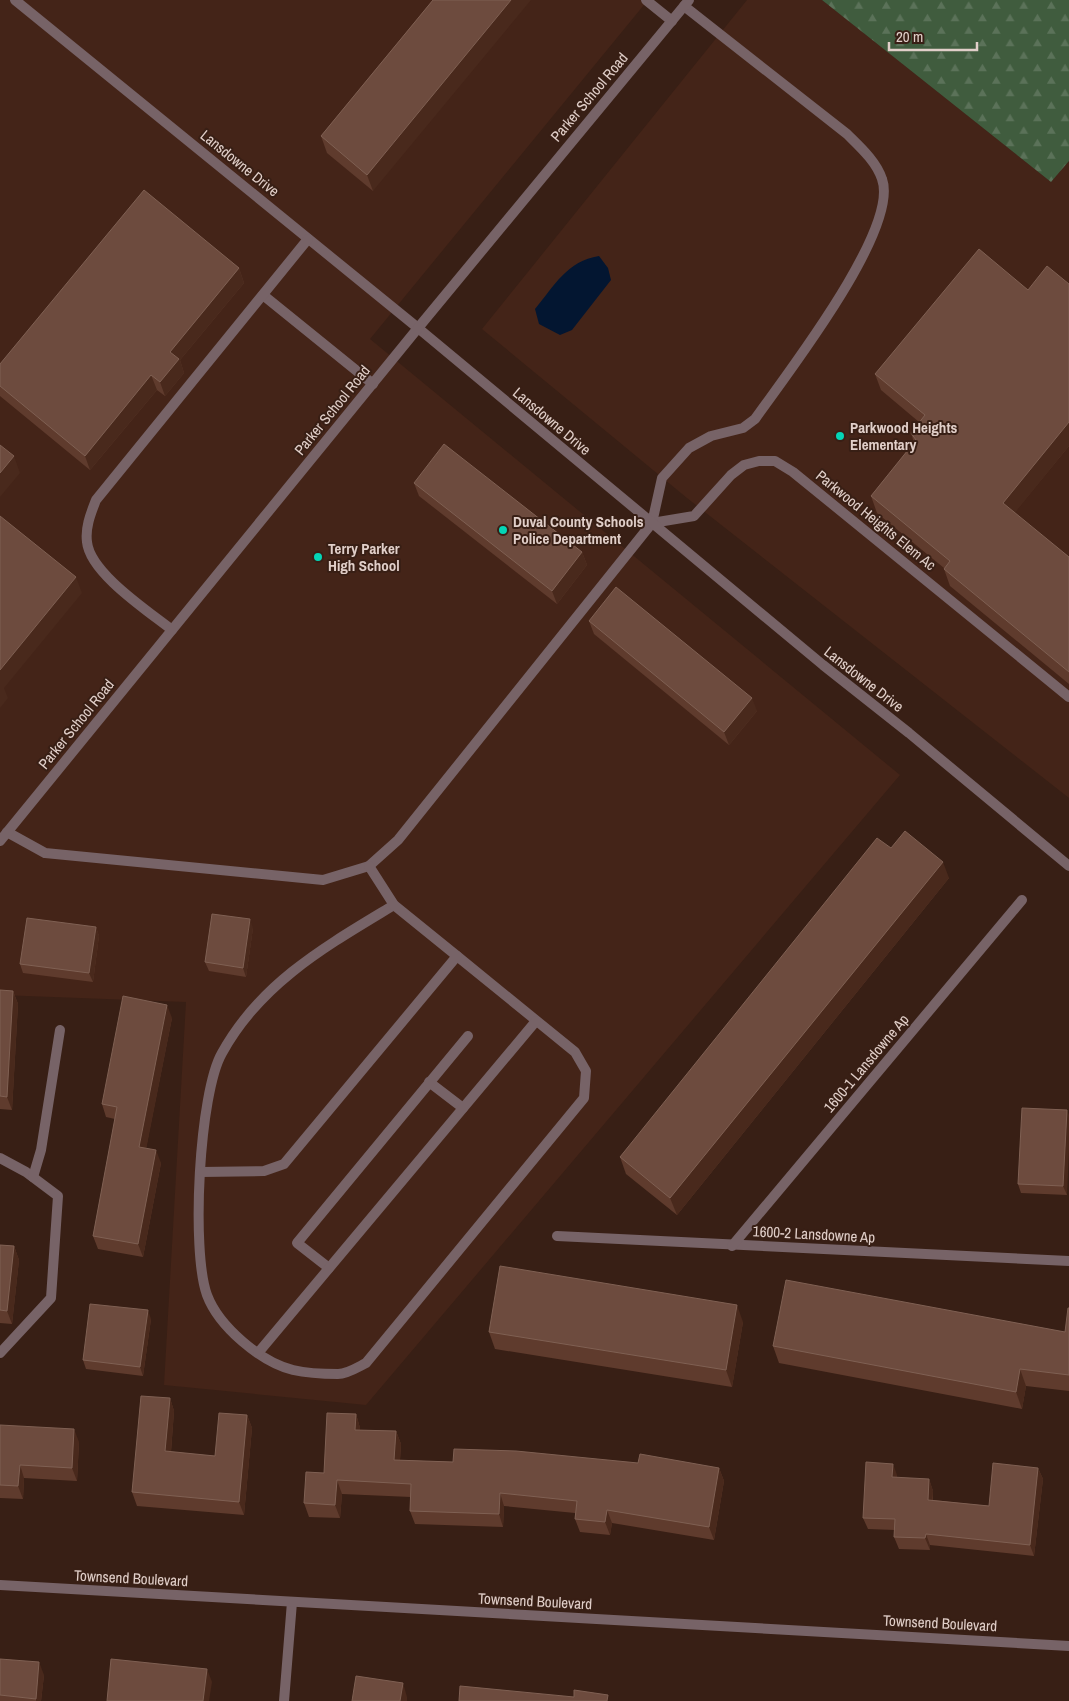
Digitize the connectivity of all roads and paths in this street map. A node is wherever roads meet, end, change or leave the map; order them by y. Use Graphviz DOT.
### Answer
graph roads {
  1 [pos="15,0"];
  2 [pos="646,0"];
  3 [pos="687,3"];
  4 [pos="672,21"];
  5 [pos="308,239"];
  6 [pos="262,295"];
  7 [pos="418,328"];
  8 [pos="373,384"];
  9 [pos="652,523"];
  10 [pos="172,630"];
  11 [pos="1069,697"];
  12 [pos="3,836"];
  13 [pos="369,866"];
  14 [pos="1069,866"];
  15 [pos="1022,900"];
  16 [pos="394,905"];
  17 [pos="457,956"];
  18 [pos="536,1021"];
  19 [pos="60,1030"];
  20 [pos="468,1036"];
  21 [pos="429,1082"];
  22 [pos="463,1108"];
  23 [pos="0,1158"];
  24 [pos="201,1172"];
  25 [pos="33,1177"];
  26 [pos="557,1236"];
  27 [pos="732,1246"];
  28 [pos="1069,1260"];
  29 [pos="328,1268"];
  30 [pos="0,1353"];
  31 [pos="258,1353"];
  32 [pos="0,1585"];
  33 [pos="292,1602"];
  34 [pos="1069,1646"];
  35 [pos="284,1701"];
  1 -- 5 [label="street, Lansdowne Drive"];
  2 -- 4 [label="street"];
  3 -- 4 [label="street, Parker School Road"];
  3 -- 9 [label="street"];
  4 -- 7 [label="street, Parker School Road"];
  5 -- 6 [label="street"];
  5 -- 7 [label="street, Lansdowne Drive"];
  6 -- 8 [label="street"];
  6 -- 10 [label="street"];
  7 -- 8 [label="street, Parker School Road"];
  7 -- 9 [label="street, Lansdowne Drive"];
  8 -- 10 [label="street, Parker School Road"];
  9 -- 11 [label="street, Parkwood Heights Elem Ac"];
  9 -- 13 [label="street"];
  9 -- 14 [label="street, Lansdowne Drive"];
  10 -- 12 [label="street, Parker School Road"];
  12 -- 13 [label="street"];
  13 -- 16 [label="street"];
  15 -- 27 [label="street, 1600-1 Lansdowne Ap"];
  16 -- 17 [label="street"];
  16 -- 24 [label="street"];
  17 -- 18 [label="street"];
  17 -- 24 [label="street"];
  18 -- 22 [label="street"];
  18 -- 31 [label="street"];
  19 -- 25 [label="street"];
  20 -- 21 [label="street"];
  21 -- 22 [label="street"];
  21 -- 29 [label="street"];
  22 -- 29 [label="street"];
  23 -- 25 [label="street"];
  24 -- 31 [label="street"];
  25 -- 30 [label="street"];
  26 -- 27 [label="street, 1600-2 Lansdowne Ap"];
  27 -- 28 [label="street, 1600-2 Lansdowne Ap"];
  29 -- 31 [label="street"];
  32 -- 33 [label="street, Townsend Boulevard"];
  33 -- 34 [label="street, Townsend Boulevard"];
  33 -- 35 [label="street"];
}
